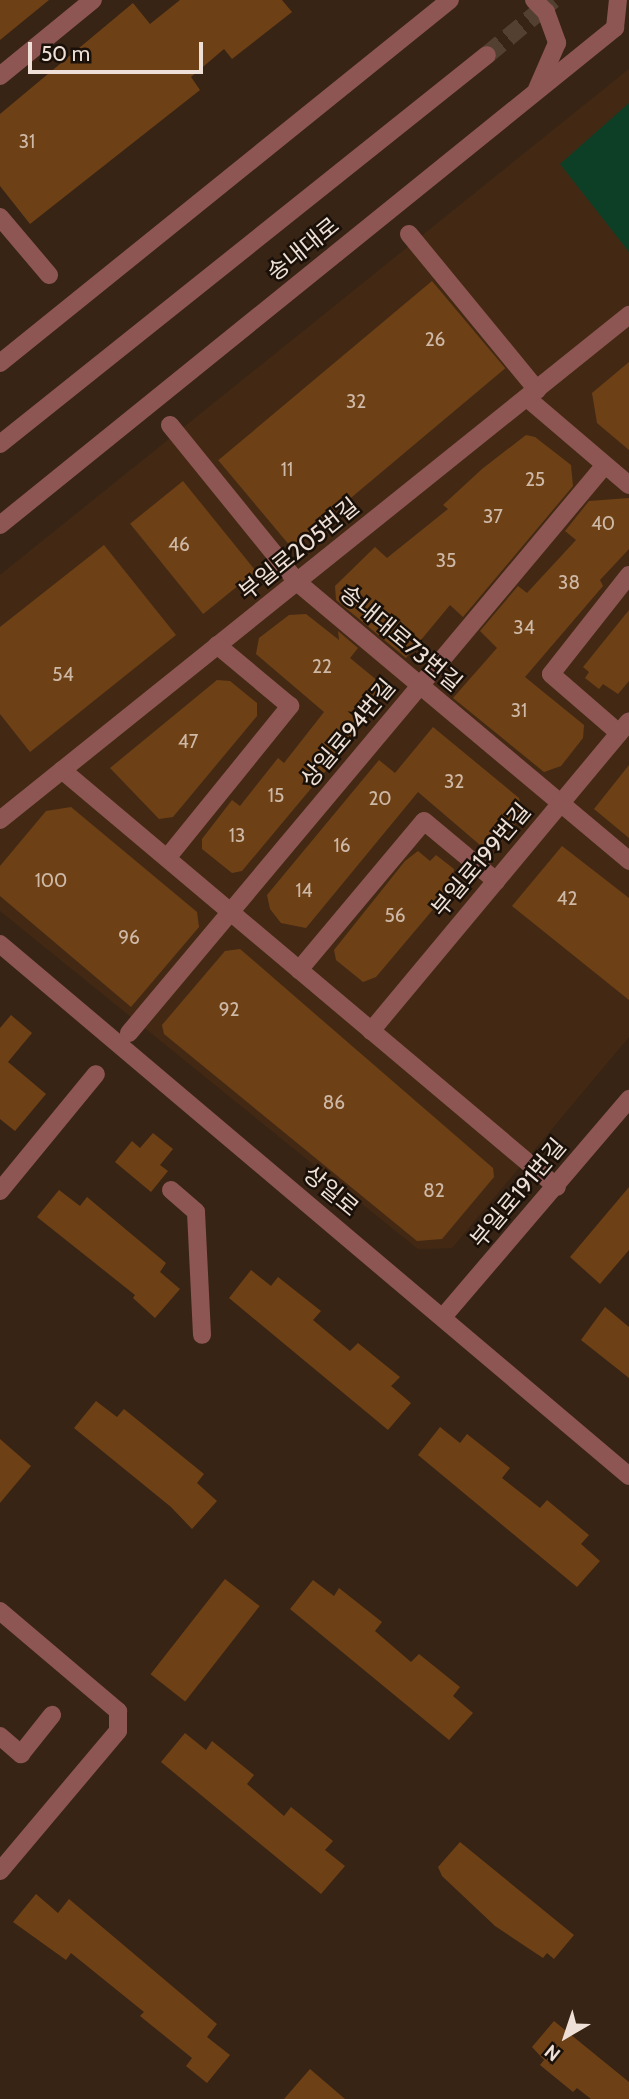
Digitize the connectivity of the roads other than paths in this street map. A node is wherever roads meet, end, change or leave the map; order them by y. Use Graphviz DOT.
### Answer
graph roads {
  1 [pos="93,0"];
  2 [pos="450,0"];
  3 [pos="534,0"];
  4 [pos="618,0"];
  5 [pos="487,55"];
  6 [pos="2,71"];
  7 [pos="536,92"];
  8 [pos="0,217"];
  9 [pos="409,234"];
  10 [pos="49,275"];
  11 [pos="629,315"];
  12 [pos="0,363"];
  13 [pos="532,394"];
  14 [pos="170,425"];
  15 [pos="0,444"];
  16 [pos="605,465"];
  17 [pos="629,485"];
  18 [pos="0,525"];
  19 [pos="629,575"];
  20 [pos="297,582"];
  21 [pos="218,645"];
  22 [pos="420,685"];
  23 [pos="624,727"];
  24 [pos="62,770"];
  25 [pos="560,804"];
  26 [pos="0,820"];
  27 [pos="167,858"];
  28 [pos="629,861"];
  29 [pos="496,881"];
  30 [pos="231,912"];
  31 [pos="0,944"];
  32 [pos="299,970"];
  33 [pos="371,1031"];
  34 [pos="129,1033"];
  35 [pos="96,1074"];
  36 [pos="629,1099"];
  37 [pos="556,1187"];
  38 [pos="0,1191"];
  39 [pos="171,1191"];
  40 [pos="443,1317"];
  41 [pos="202,1335"];
  42 [pos="629,1476"];
  43 [pos="0,1611"];
  44 [pos="52,1715"];
  45 [pos="0,1736"];
  46 [pos="0,1871"];
  1 -- 6 [label="street"];
  2 -- 12 [label="street"];
  3 -- 7 [label="street"];
  4 -- 7 [label="street, 송내대로"];
  5 -- 15 [label="street, 송내대로"];
  7 -- 18 [label="street, 송내대로"];
  8 -- 10 [label="street"];
  9 -- 13 [label="street"];
  11 -- 13 [label="street, 부일로205번길"];
  13 -- 16 [label="street"];
  13 -- 20 [label="street, 부일로205번길"];
  14 -- 20 [label="street, 송내대로73번길"];
  16 -- 17 [label="street"];
  16 -- 22 [label="street, 상일로94번길"];
  19 -- 23 [label="street"];
  20 -- 21 [label="street, 부일로205번길"];
  20 -- 22 [label="street, 송내대로73번길"];
  21 -- 24 [label="street, 부일로205번길"];
  21 -- 27 [label="street"];
  22 -- 25 [label="street, 송내대로73번길"];
  22 -- 30 [label="street, 상일로94번길"];
  23 -- 25 [label="street, 부일로199번길"];
  24 -- 26 [label="street, 부일로205번길"];
  24 -- 27 [label="street"];
  25 -- 28 [label="street, 송내대로73번길"];
  25 -- 29 [label="street, 부일로199번길"];
  27 -- 30 [label="street"];
  29 -- 32 [label="street"];
  29 -- 33 [label="street, 부일로199번길"];
  30 -- 32 [label="street"];
  30 -- 34 [label="street, 상일로94번길"];
  31 -- 40 [label="street, 상일로"];
  32 -- 33 [label="street"];
  33 -- 37 [label="street"];
  35 -- 38 [label="street"];
  36 -- 37 [label="street, 부일로191번길"];
  37 -- 40 [label="street, 부일로191번길"];
  39 -- 41 [label="street"];
  40 -- 42 [label="street, 상일로"];
  43 -- 46 [label="street"];
  44 -- 45 [label="street"];
}
